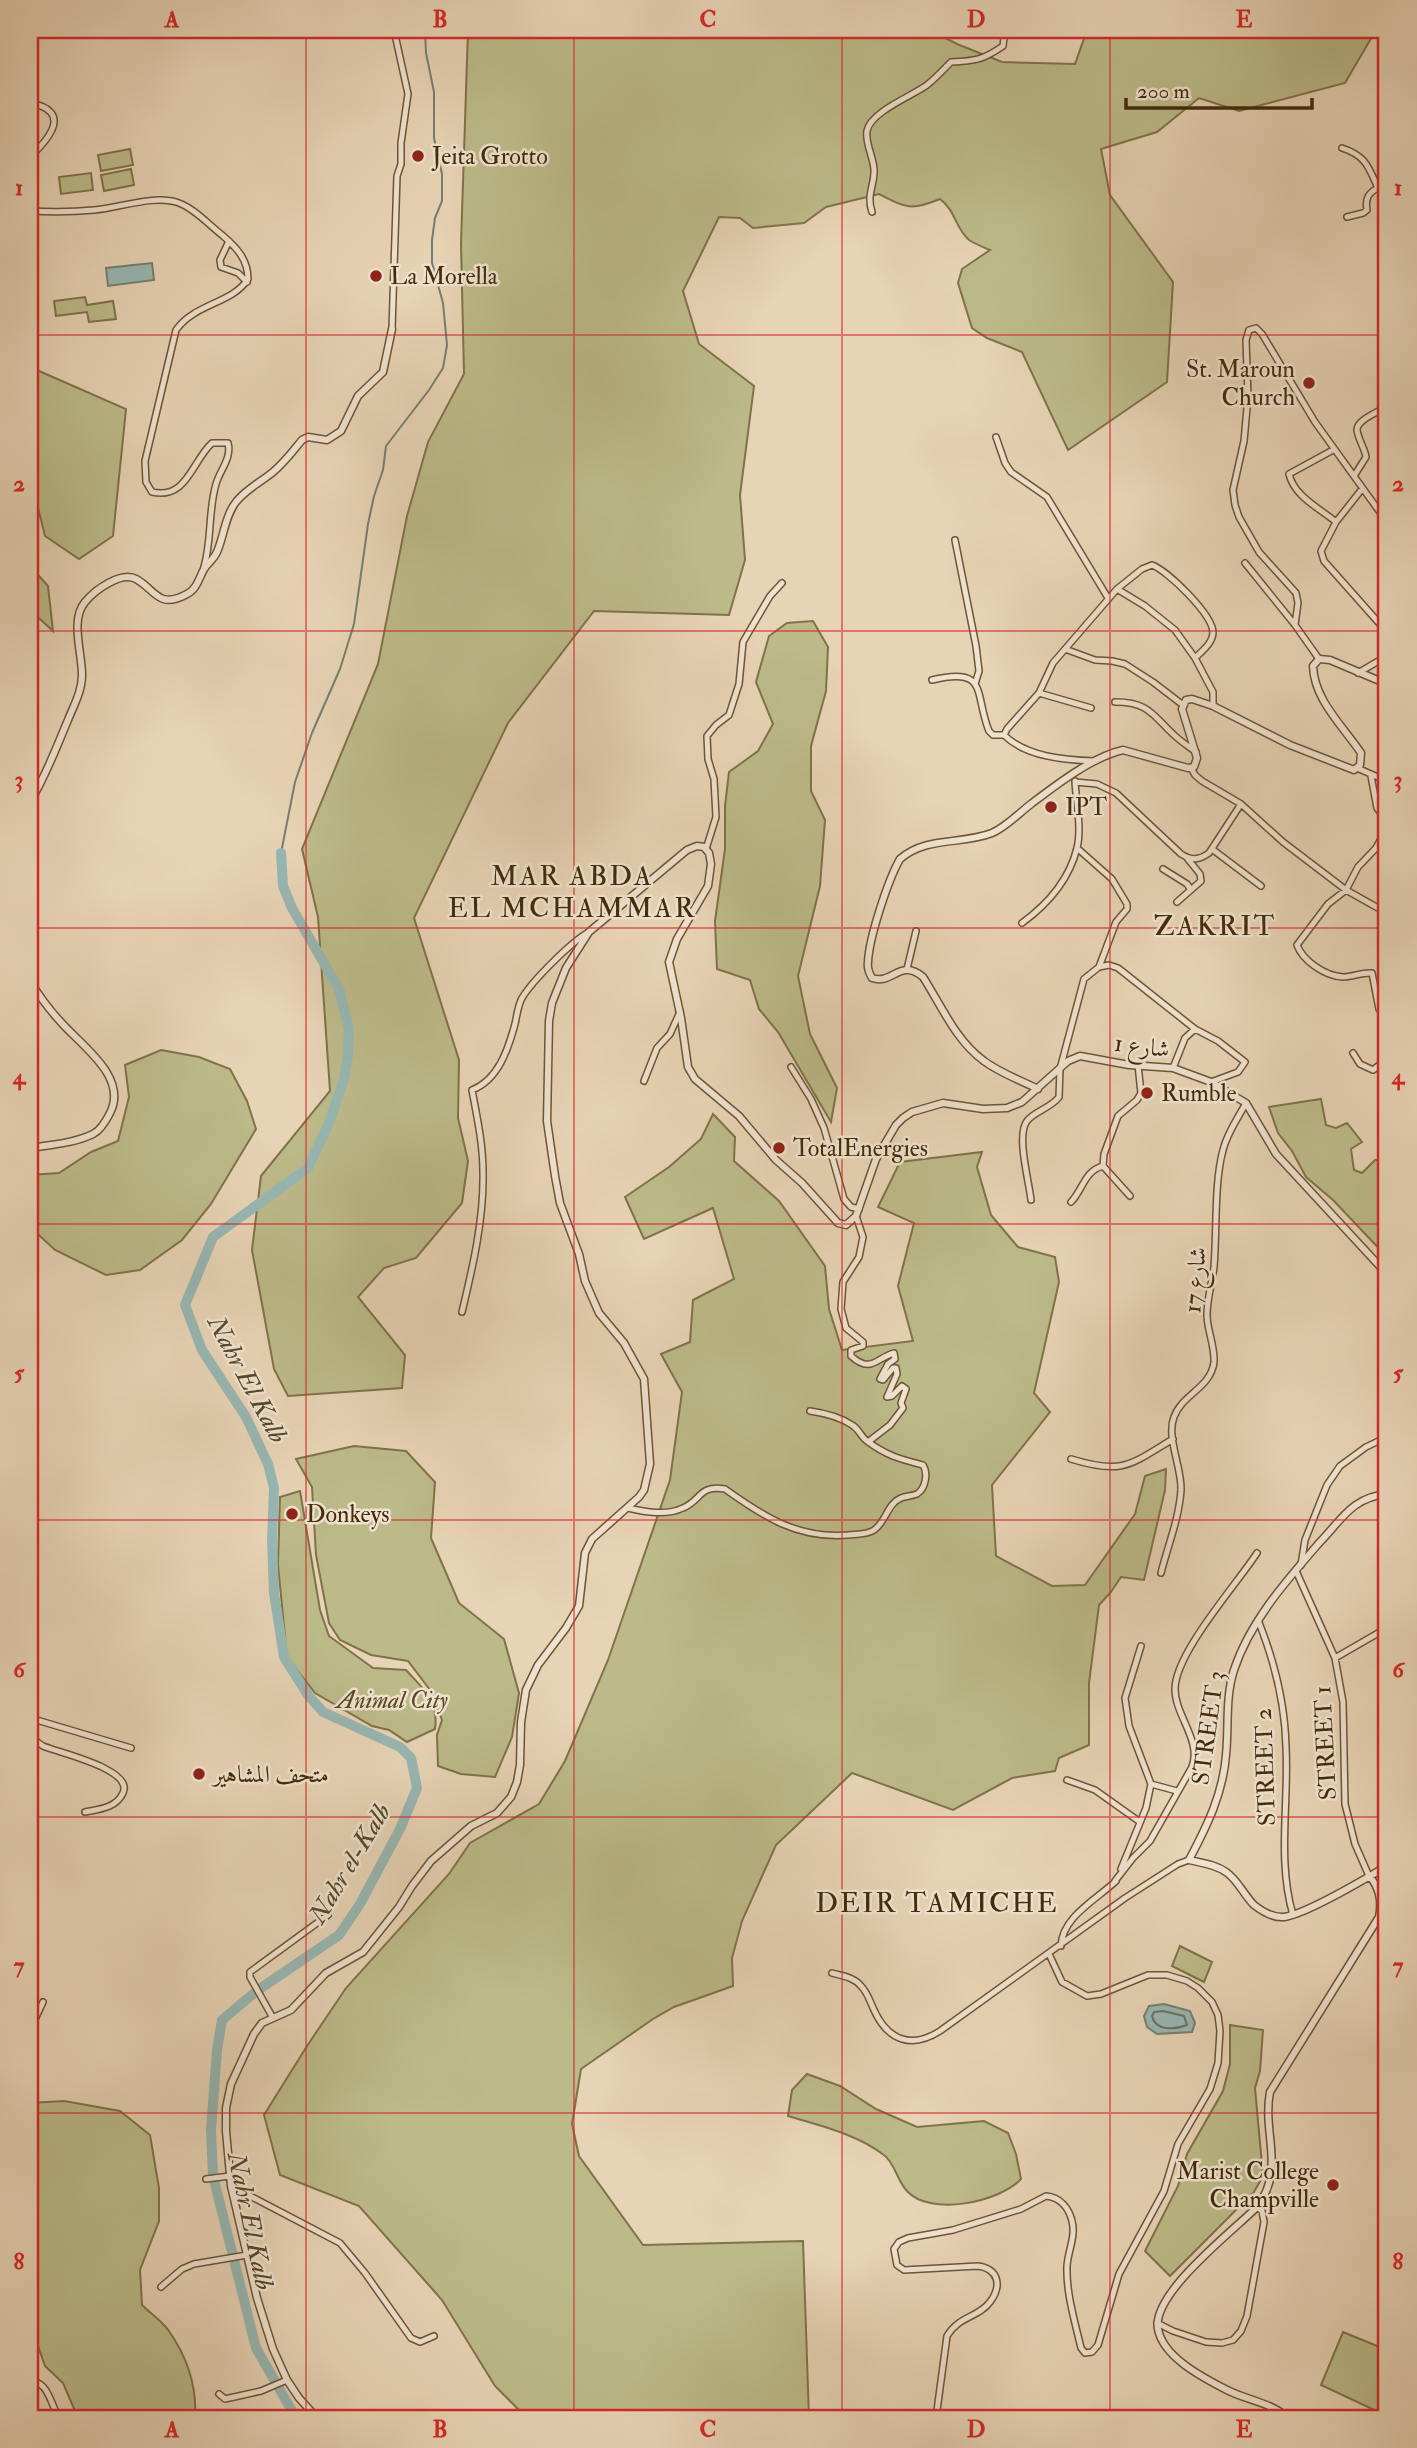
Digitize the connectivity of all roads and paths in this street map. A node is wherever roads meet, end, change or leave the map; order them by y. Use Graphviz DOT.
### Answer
graph roads {
  1 [pos="394,30"];
  2 [pos="1005,30"];
  3 [pos="30,103"];
  4 [pos="1342,148"];
  5 [pos="30,157"];
  6 [pos="1387,186"];
  7 [pos="1378,188"];
  8 [pos="30,211"];
  9 [pos="872,212"];
  10 [pos="1347,217"];
  11 [pos="229,241"];
  12 [pos="247,282"];
  13 [pos="392,329"];
  14 [pos="1387,406"];
  15 [pos="996,437"];
  16 [pos="1334,450"];
  17 [pos="1354,477"];
  18 [pos="1362,489"];
  19 [pos="1336,522"];
  20 [pos="1387,522"];
  21 [pos="955,540"];
  22 [pos="1245,563"];
  23 [pos="204,570"];
  24 [pos="782,583"];
  25 [pos="1117,589"];
  26 [pos="1108,598"];
  27 [pos="1296,625"];
  28 [pos="1387,632"];
  29 [pos="1065,649"];
  30 [pos="1387,656"];
  31 [pos="1195,658"];
  32 [pos="1319,659"];
  33 [pos="1358,673"];
  34 [pos="932,680"];
  35 [pos="975,684"];
  36 [pos="1387,684"];
  37 [pos="1039,693"];
  38 [pos="1115,702"];
  39 [pos="1182,705"];
  40 [pos="1213,706"];
  41 [pos="1091,708"];
  42 [pos="1004,735"];
  43 [pos="1196,752"];
  44 [pos="1095,761"];
  45 [pos="1191,768"];
  46 [pos="1357,768"];
  47 [pos="1371,776"];
  48 [pos="1075,778"];
  49 [pos="1387,781"];
  50 [pos="30,802"];
  51 [pos="1241,804"];
  52 [pos="1387,821"];
  53 [pos="1387,828"];
  54 [pos="1077,848"];
  55 [pos="706,849"];
  56 [pos="1212,849"];
  57 [pos="1187,857"];
  58 [pos="1163,869"];
  59 [pos="1261,886"];
  60 [pos="1191,890"];
  61 [pos="1346,890"];
  62 [pos="1177,902"];
  63 [pos="1387,913"];
  64 [pos="1022,923"];
  65 [pos="916,931"];
  66 [pos="589,932"];
  67 [pos="1099,967"];
  68 [pos="907,969"];
  69 [pos="30,981"];
  70 [pos="680,1012"];
  71 [pos="1387,1019"];
  72 [pos="1195,1029"];
  73 [pos="1353,1053"];
  74 [pos="1387,1059"];
  75 [pos="1138,1065"];
  76 [pos="791,1067"];
  77 [pos="1173,1068"];
  78 [pos="1060,1069"];
  79 [pos="644,1081"];
  80 [pos="1211,1082"];
  81 [pos="1038,1089"];
  82 [pos="1246,1102"];
  83 [pos="30,1148"];
  84 [pos="1103,1166"];
  85 [pos="1130,1196"];
  86 [pos="1031,1199"];
  87 [pos="1071,1202"];
  88 [pos="858,1213"];
  89 [pos="1387,1274"];
  90 [pos="462,1312"];
  91 [pos="810,1411"];
  92 [pos="1387,1437"];
  93 [pos="1173,1439"];
  94 [pos="868,1442"];
  95 [pos="1072,1459"];
  96 [pos="1387,1494"];
  97 [pos="628,1508"];
  98 [pos="1257,1553"];
  99 [pos="1301,1565"];
  100 [pos="1296,1571"];
  101 [pos="1161,1573"];
  102 [pos="1258,1620"];
  103 [pos="1387,1632"];
  104 [pos="1141,1646"];
  105 [pos="1335,1658"];
  106 [pos="30,1718"];
  107 [pos="30,1736"];
  108 [pos="131,1748"];
  109 [pos="1067,1780"];
  110 [pos="1151,1784"];
  111 [pos="1177,1791"];
  112 [pos="85,1812"];
  113 [pos="1140,1822"];
  114 [pos="1189,1860"];
  115 [pos="1387,1866"];
  116 [pos="1369,1876"];
  117 [pos="1115,1881"];
  118 [pos="328,1915"];
  119 [pos="1293,1915"];
  120 [pos="1061,1945"];
  121 [pos="1049,1954"];
  122 [pos="832,1973"];
  123 [pos="43,2002"];
  124 [pos="273,2018"];
  125 [pos="30,2030"];
  126 [pos="229,2176"];
  127 [pos="206,2179"];
  128 [pos="231,2186"];
  129 [pos="1257,2207"];
  130 [pos="247,2255"];
  131 [pos="161,2287"];
  132 [pos="1157,2323"];
  133 [pos="434,2336"];
  134 [pos="285,2381"];
  135 [pos="219,2394"];
  136 [pos="30,2400"];
  137 [pos="59,2418"];
  138 [pos="317,2418"];
  139 [pos="936,2418"];
  140 [pos="1288,2418"];
  1 -- 13 [label="street"];
  2 -- 9 [label="street"];
  3 -- 5 [label="street"];
  4 -- 7 [label="street"];
  6 -- 7 [label="street"];
  7 -- 10 [label="street"];
  8 -- 11 [label="street"];
  11 -- 12 [label="street"];
  11 -- 12 [label="street"];
  12 -- 23 [label="street"];
  13 -- 23 [label="street"];
  14 -- 17 [label="street"];
  15 -- 26 [label="street"];
  16 -- 17 [label="street"];
  16 -- 19 [label="street"];
  16 -- 27 [label="street"];
  17 -- 18 [label="street"];
  18 -- 19 [label="street"];
  18 -- 20 [label="street"];
  19 -- 28 [label="street"];
  21 -- 35 [label="street"];
  22 -- 27 [label="street"];
  23 -- 50 [label="street"];
  24 -- 55 [label="street"];
  25 -- 26 [label="street"];
  25 -- 31 [label="street"];
  25 -- 31 [label="street"];
  26 -- 29 [label="street"];
  27 -- 32 [label="street"];
  29 -- 37 [label="street"];
  29 -- 39 [label="street"];
  30 -- 33 [label="street"];
  31 -- 40 [label="street"];
  32 -- 33 [label="street"];
  32 -- 46 [label="street"];
  33 -- 36 [label="street"];
  34 -- 35 [label="street"];
  35 -- 42 [label="street"];
  37 -- 41 [label="street"];
  37 -- 42 [label="street"];
  38 -- 43 [label="street"];
  39 -- 40 [label="street"];
  39 -- 43 [label="street"];
  40 -- 46 [label="street"];
  42 -- 44 [label="street"];
  43 -- 45 [label="street"];
  44 -- 45 [label="street"];
  44 -- 48 [label="street"];
  45 -- 51 [label="street"];
  46 -- 47 [label="street"];
  47 -- 49 [label="street"];
  47 -- 52 [label="street"];
  48 -- 54 [label="street"];
  48 -- 57 [label="street"];
  48 -- 68 [label="street"];
  51 -- 56 [label="street"];
  51 -- 61 [label="street"];
  53 -- 61 [label="street"];
  54 -- 64 [label="street"];
  54 -- 67 [label="street"];
  55 -- 66 [label="street"];
  55 -- 70 [label="street"];
  56 -- 57 [label="street"];
  56 -- 59 [label="street"];
  57 -- 60 [label="street"];
  58 -- 60 [label="street"];
  60 -- 62 [label="street"];
  61 -- 63 [label="street"];
  61 -- 71 [label="street"];
  65 -- 68 [label="street"];
  66 -- 90 [label="street"];
  66 -- 97 [label="street"];
  67 -- 72 [label="street"];
  67 -- 78 [label="street"];
  68 -- 81 [label="street"];
  69 -- 83 [label="street"];
  70 -- 79 [label="street"];
  70 -- 88 [label="street"];
  72 -- 77 [label="street"];
  72 -- 80 [label="street"];
  73 -- 74 [label="street"];
  75 -- 77 [label="street, شارع 1"];
  75 -- 78 [label="street, شارع 1"];
  75 -- 84 [label="street"];
  76 -- 88 [label="street"];
  77 -- 80 [label="street, شارع 1"];
  78 -- 81 [label="street, شارع 1"];
  78 -- 86 [label="street"];
  80 -- 82 [label="street, شارع 1"];
  81 -- 88 [label="street, شارع 1"];
  82 -- 89 [label="street"];
  82 -- 93 [label="street, شارع 17"];
  84 -- 85 [label="street"];
  84 -- 87 [label="street"];
  88 -- 94 [label="street"];
  91 -- 94 [label="street"];
  92 -- 99 [label="street"];
  93 -- 95 [label="street"];
  93 -- 101 [label="street, شارع 17"];
  94 -- 97 [label="street"];
  96 -- 99 [label="street, STREET 3"];
  97 -- 124 [label="street"];
  98 -- 111 [label="street"];
  99 -- 100 [label="street, STREET 3"];
  100 -- 102 [label="street, STREET 3"];
  100 -- 105 [label="street, STREET 1"];
  102 -- 114 [label="street, STREET 3"];
  102 -- 119 [label="street, STREET 2"];
  103 -- 105 [label="street"];
  104 -- 110 [label="street"];
  105 -- 116 [label="street, STREET 1"];
  106 -- 108 [label="street"];
  107 -- 112 [label="street"];
  109 -- 113 [label="street"];
  110 -- 111 [label="street"];
  110 -- 113 [label="street"];
  111 -- 117 [label="street"];
  113 -- 117 [label="street"];
  114 -- 119 [label="street"];
  114 -- 120 [label="street"];
  115 -- 116 [label="street"];
  116 -- 119 [label="street"];
  116 -- 129 [label="street"];
  117 -- 120 [label="street"];
  118 -- 124 [label="street"];
  120 -- 121 [label="street"];
  121 -- 122 [label="street"];
  121 -- 139 [label="street"];
  123 -- 125 [label="street"];
  124 -- 126 [label="street"];
  126 -- 127 [label="street"];
  126 -- 128 [label="street"];
  128 -- 130 [label="street"];
  128 -- 133 [label="street"];
  129 -- 132 [label="street"];
  129 -- 132 [label="street"];
  130 -- 131 [label="street"];
  130 -- 134 [label="street"];
  132 -- 140 [label="street"];
  134 -- 135 [label="street"];
  134 -- 138 [label="street"];
  136 -- 137 [label="street"];
}
